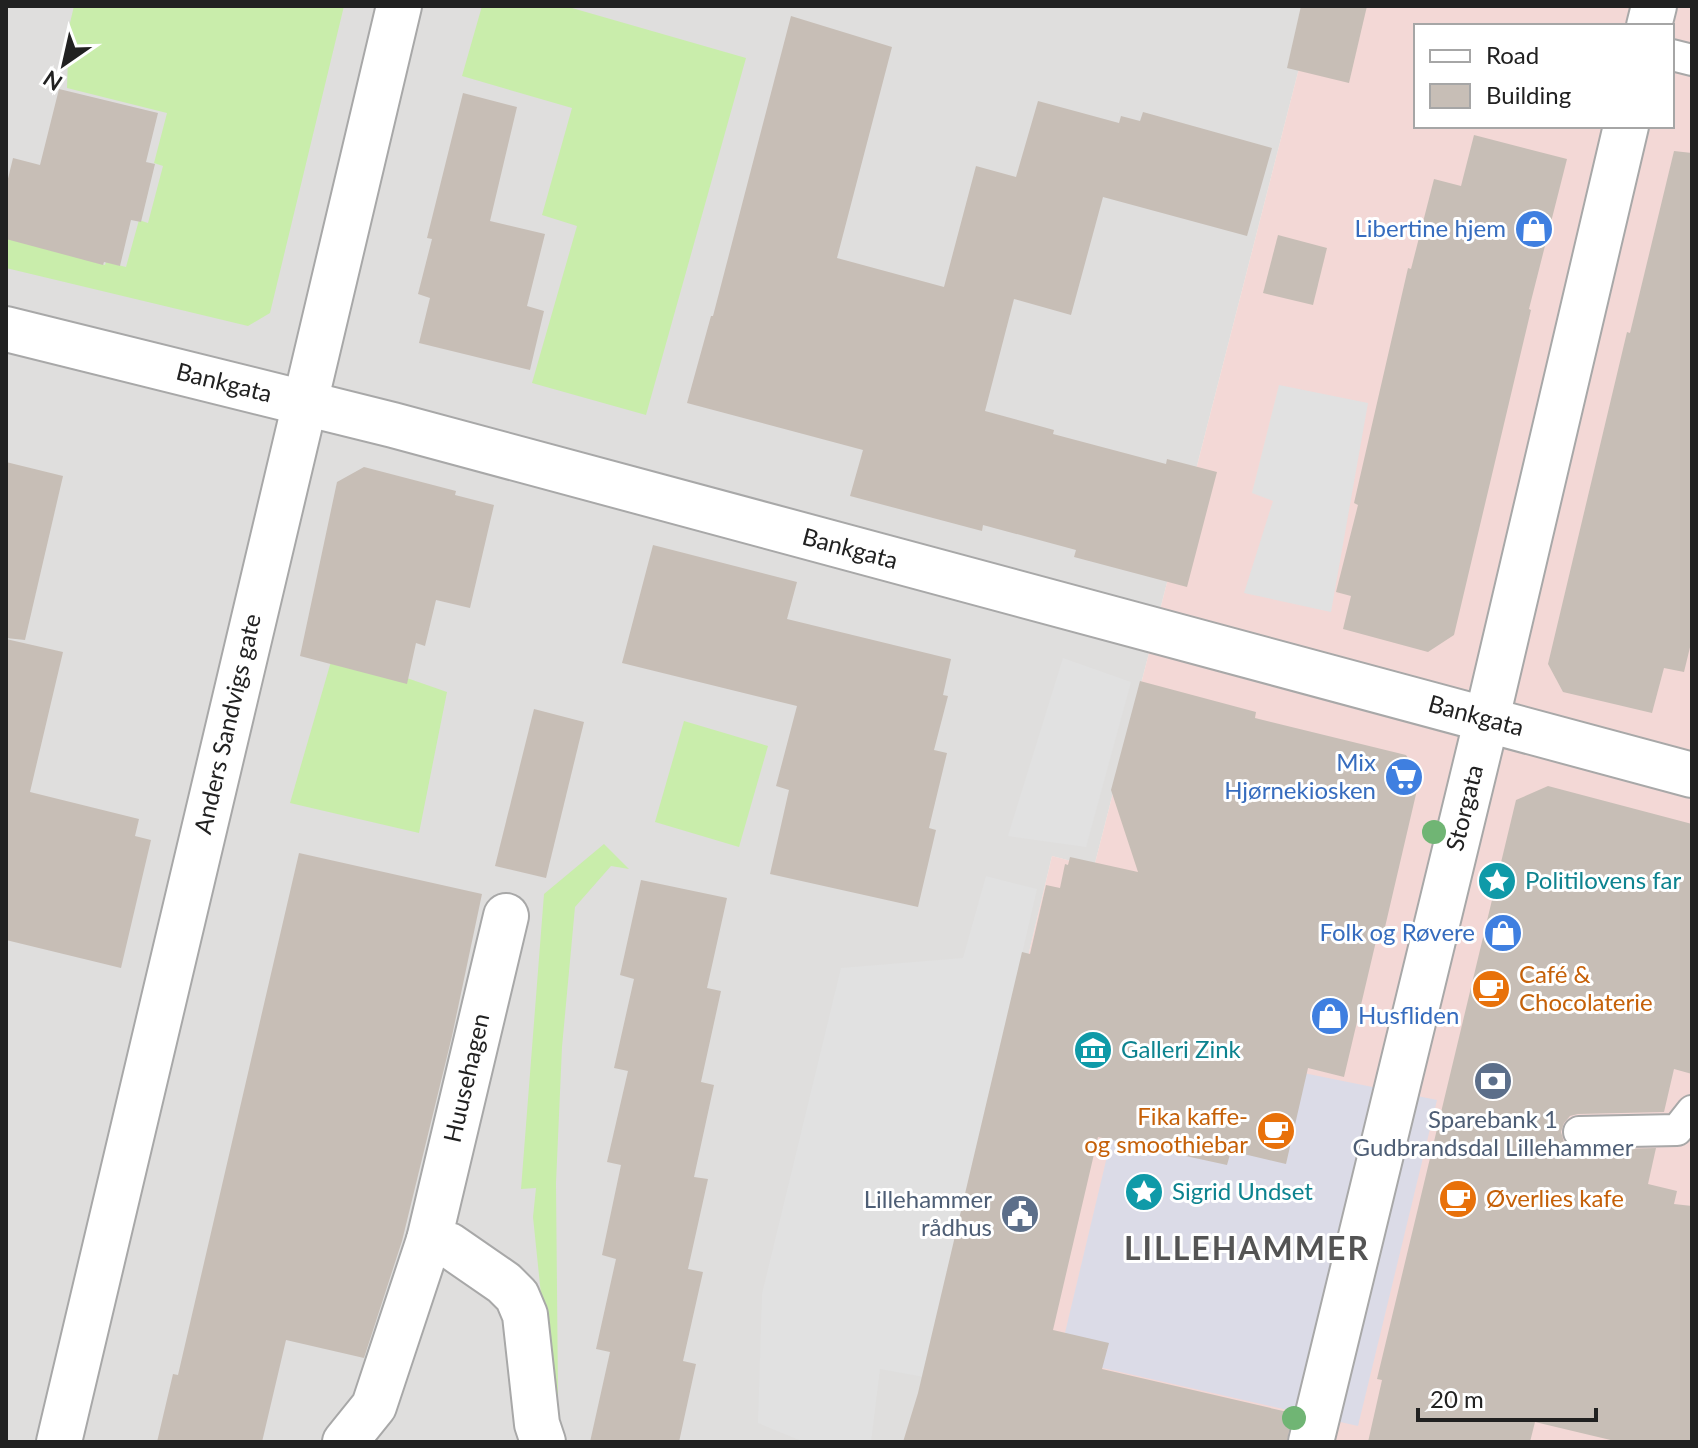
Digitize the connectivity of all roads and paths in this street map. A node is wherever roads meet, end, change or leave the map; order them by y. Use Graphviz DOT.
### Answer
graph roads {
  1 [pos="399,6"];
  2 [pos="1626,128"];
  3 [pos="6,329"];
  4 [pos="304,403"];
  5 [pos="1487,718"];
  6 [pos="1692,775"];
  7 [pos="506,916"];
  8 [pos="1692,1111"];
  9 [pos="1579,1132"];
  10 [pos="429,1240"];
  11 [pos="59,1442"];
  12 [pos="345,1442"];
  13 [pos="543,1442"];
  14 [pos="1311,1442"];
  1 -- 4 [label="street, Anders Sandvigs gate"];
  2 -- 5 [label="street, Storgata"];
  3 -- 4 [label="street, Bankgata"];
  4 -- 5 [label="street, Bankgata"];
  4 -- 11 [label="street, Anders Sandvigs gate"];
  5 -- 6 [label="street, Bankgata"];
  5 -- 14 [label="street, Storgata"];
  7 -- 10 [label="street, Huusehagen"];
  8 -- 9 [label="lane"];
  10 -- 12 [label="street, Huusehagen"];
  10 -- 13 [label="street"];
}
